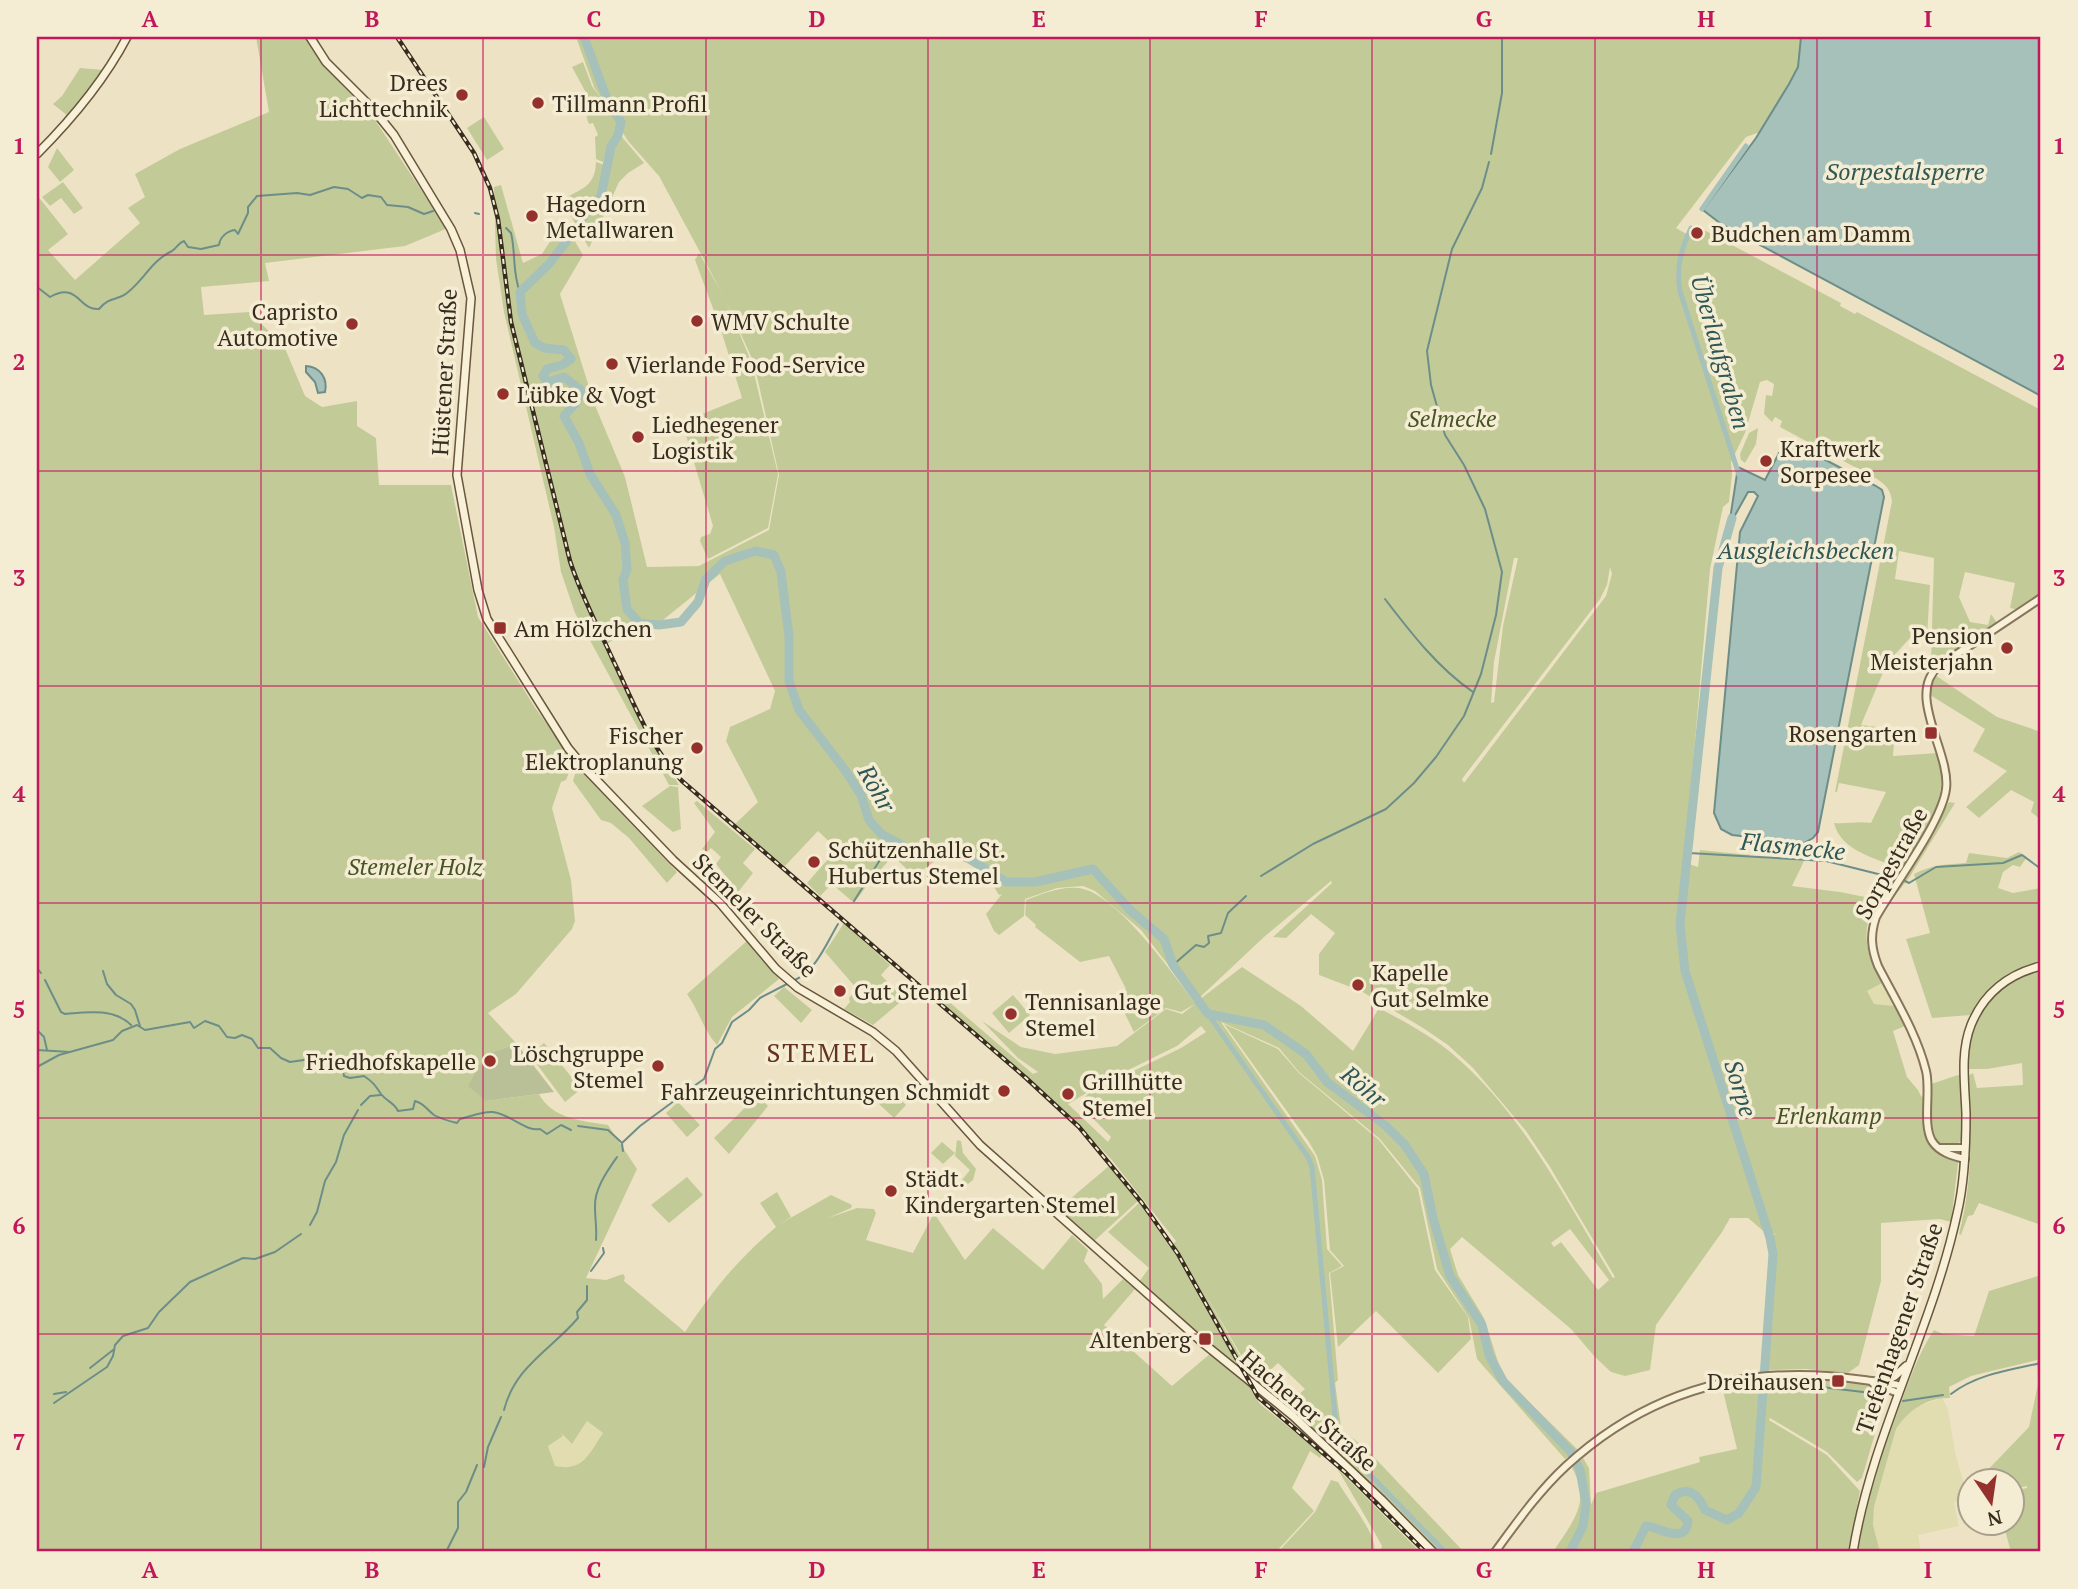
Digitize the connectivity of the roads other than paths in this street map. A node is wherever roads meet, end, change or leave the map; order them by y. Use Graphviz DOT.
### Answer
graph roads {
  1 [pos="127,37"];
  2 [pos="310,37"];
  3 [pos="37,154"];
  4 [pos="462,508"];
  5 [pos="2041,598"];
  6 [pos="2041,966"];
  7 [pos="1940,1148"];
  8 [pos="1965,1148"];
  9 [pos="1965,1159"];
  10 [pos="1154,1301"];
  11 [pos="1909,1363"];
  12 [pos="1868,1381"];
  13 [pos="1884,1381"];
  14 [pos="1899,1389"];
  15 [pos="1433,1552"];
  16 [pos="1495,1552"];
  17 [pos="1853,1552"];
  1 -- 3 [label="main road"];
  2 -- 4 [label="main road, Hüstener Straße"];
  4 -- 10 [label="main road, Stemeler Straße"];
  5 -- 7 [label="street, Sorpestraße"];
  6 -- 8 [label="main road, Tiefenhagener Straße"];
  7 -- 8 [label="street"];
  7 -- 9 [label="street"];
  8 -- 9 [label="main road, Tiefenhagener Straße"];
  9 -- 11 [label="main road, Tiefenhagener Straße"];
  10 -- 15 [label="main road, Hachener Straße"];
  11 -- 13 [label="main road"];
  11 -- 14 [label="main road, Tiefenhagener Straße"];
  12 -- 13 [label="street"];
  12 -- 14 [label="street"];
  12 -- 16 [label="street"];
  13 -- 14 [label="street"];
  14 -- 17 [label="main road, Tiefenhagener Straße"];
}
